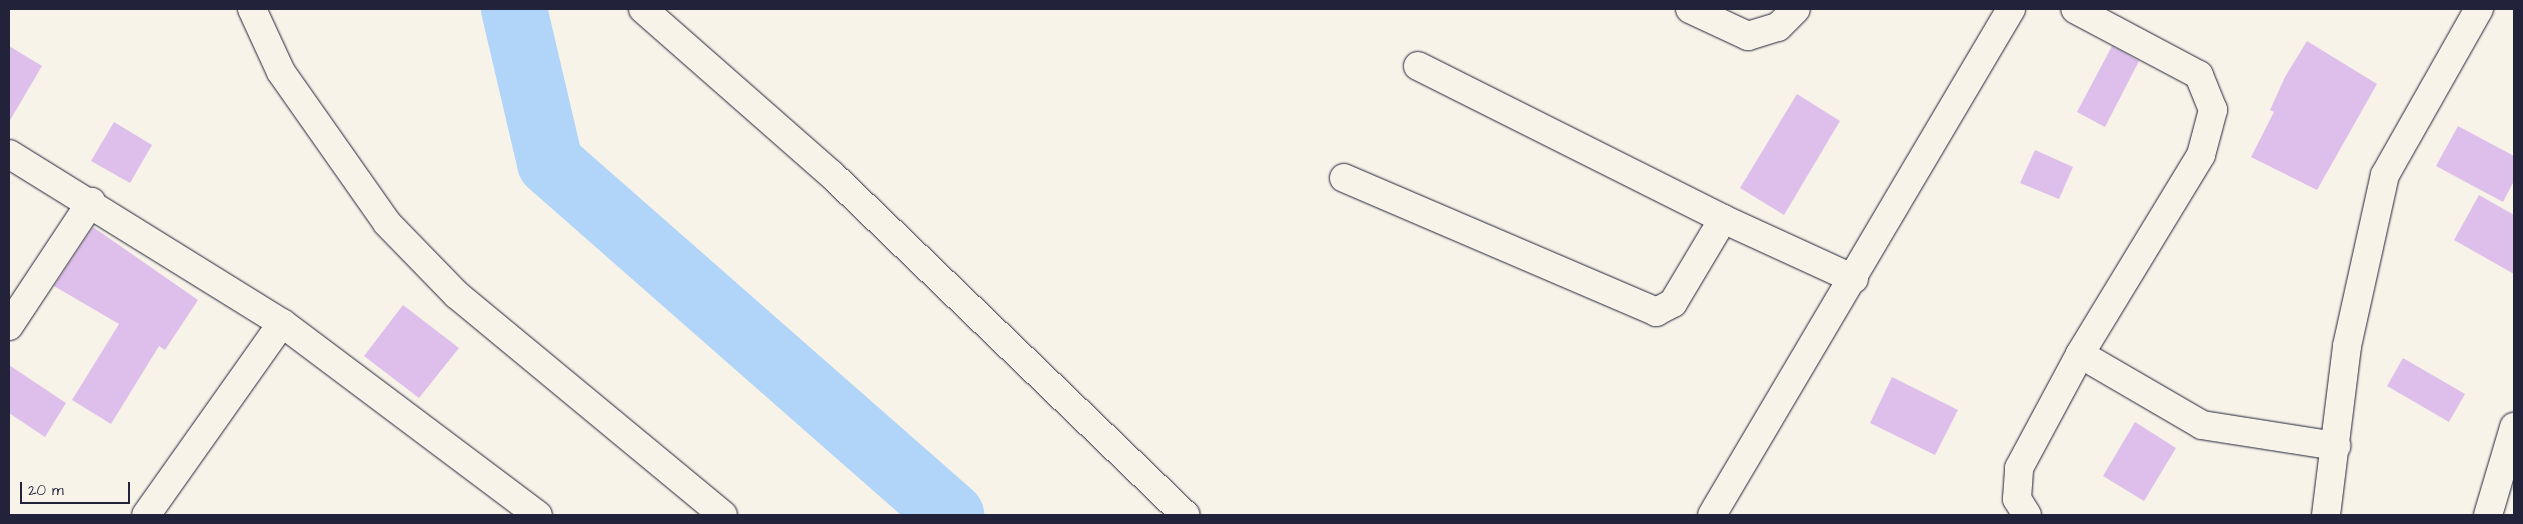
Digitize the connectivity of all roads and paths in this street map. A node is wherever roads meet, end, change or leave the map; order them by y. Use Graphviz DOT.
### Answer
graph roads {
  1 [pos="252,9"];
  2 [pos="643,9"];
  3 [pos="1690,9"];
  4 [pos="1796,9"];
  5 [pos="2011,9"];
  6 [pos="2075,9"];
  7 [pos="2479,9"];
  8 [pos="1418,66"];
  9 [pos="9,154"];
  10 [pos="1344,178"];
  11 [pos="91,202"];
  12 [pos="1723,219"];
  13 [pos="1854,279"];
  14 [pos="282,323"];
  15 [pos="9,326"];
  16 [pos="2080,354"];
  17 [pos="2514,427"];
  18 [pos="2336,446"];
  19 [pos="513,504"];
  20 [pos="146,515"];
  21 [pos="538,515"];
  22 [pos="723,515"];
  23 [pos="1185,515"];
  24 [pos="1712,515"];
  25 [pos="2026,515"];
  26 [pos="2326,515"];
  27 [pos="2488,515"];
  1 -- 22 [label="street"];
  2 -- 23 [label="street"];
  3 -- 4 [label="street"];
  5 -- 13 [label="street"];
  6 -- 16 [label="street"];
  7 -- 18 [label="street"];
  8 -- 12 [label="street"];
  9 -- 11 [label="street"];
  10 -- 12 [label="street"];
  11 -- 14 [label="street"];
  11 -- 15 [label="street"];
  12 -- 13 [label="street"];
  13 -- 24 [label="street"];
  14 -- 19 [label="street"];
  14 -- 20 [label="street"];
  16 -- 18 [label="street"];
  16 -- 25 [label="street"];
  17 -- 27 [label="street"];
  18 -- 26 [label="street"];
  19 -- 21 [label="street"];
}
